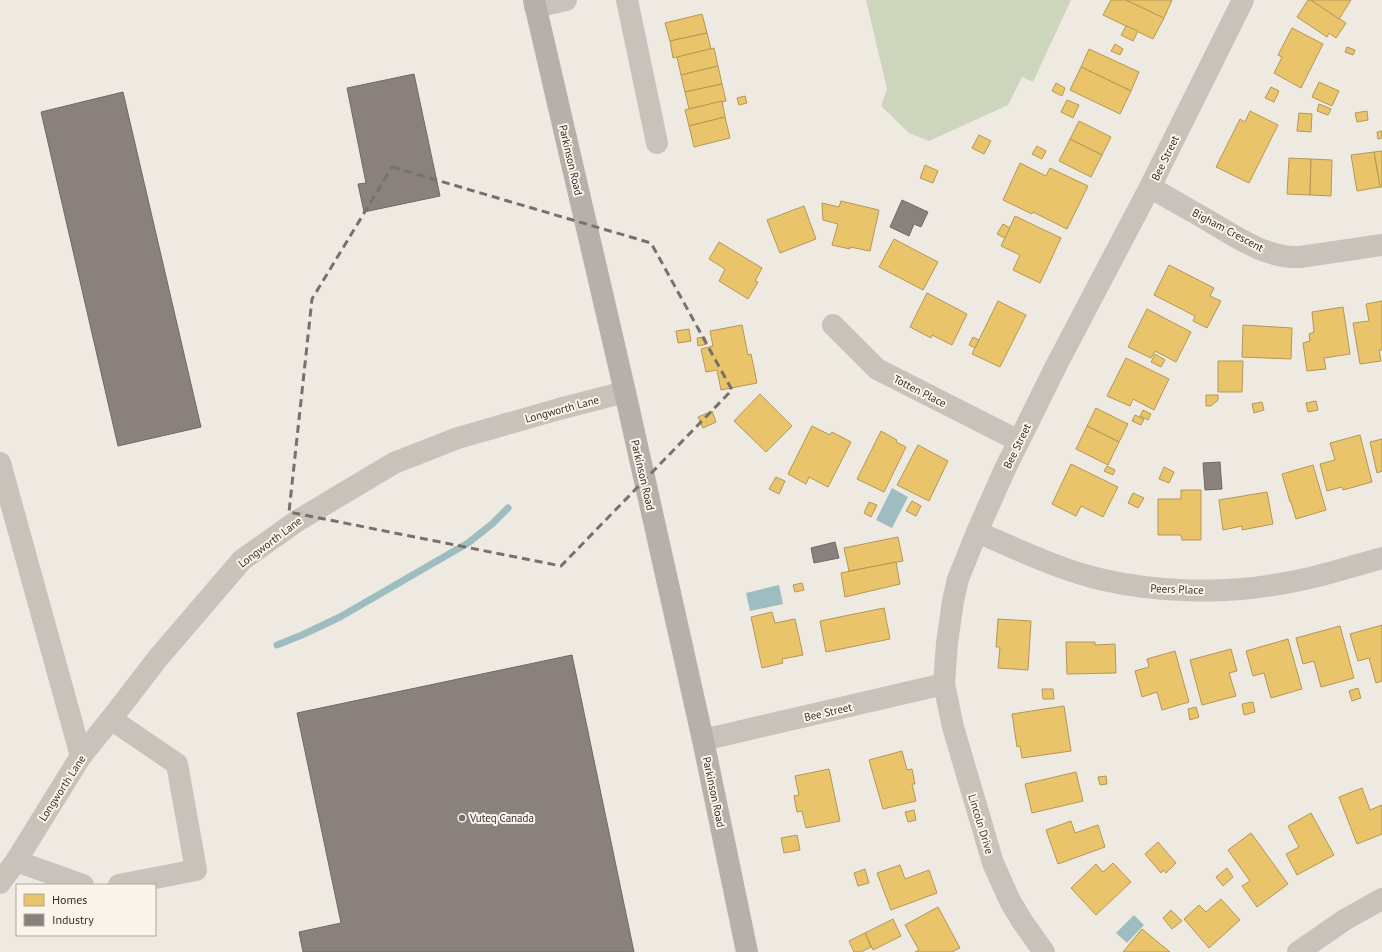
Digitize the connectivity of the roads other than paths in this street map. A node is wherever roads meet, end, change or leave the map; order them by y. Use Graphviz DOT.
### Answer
graph roads {
  1 [pos="566,0"];
  2 [pos="627,0"];
  3 [pos="1243,0"];
  4 [pos="534,4"];
  5 [pos="657,143"];
  6 [pos="1150,187"];
  7 [pos="1382,245"];
  8 [pos="833,325"];
  9 [pos="625,392"];
  10 [pos="1019,441"];
  11 [pos="0,463"];
  12 [pos="977,532"];
  13 [pos="1382,558"];
  14 [pos="944,684"];
  15 [pos="111,719"];
  16 [pos="703,740"];
  17 [pos="81,756"];
  18 [pos="16,861"];
  19 [pos="0,883"];
  20 [pos="79,884"];
  21 [pos="124,884"];
  22 [pos="1382,899"];
  23 [pos="747,952"];
  24 [pos="1044,952"];
  25 [pos="1298,952"];
  1 -- 4 [label="street"];
  2 -- 5 [label="street"];
  3 -- 6 [label="street, Bee Street"];
  4 -- 9 [label="main road, Parkinson Road"];
  6 -- 7 [label="street, Bigham Crescent"];
  6 -- 10 [label="street, Bee Street"];
  8 -- 10 [label="street, Totten Place"];
  9 -- 15 [label="street, Longworth Lane"];
  9 -- 16 [label="main road, Parkinson Road"];
  10 -- 12 [label="street, Bee Street"];
  11 -- 17 [label="street"];
  12 -- 13 [label="street, Peers Place"];
  12 -- 14 [label="street, Bee Street"];
  14 -- 16 [label="street, Bee Street"];
  14 -- 24 [label="street, Lincoln Drive"];
  15 -- 17 [label="street, Longworth Lane"];
  15 -- 21 [label="street"];
  16 -- 23 [label="main road, Parkinson Road"];
  17 -- 18 [label="street, Longworth Lane"];
  18 -- 19 [label="street, Longworth Lane"];
  18 -- 20 [label="street"];
  22 -- 25 [label="street"];
}
